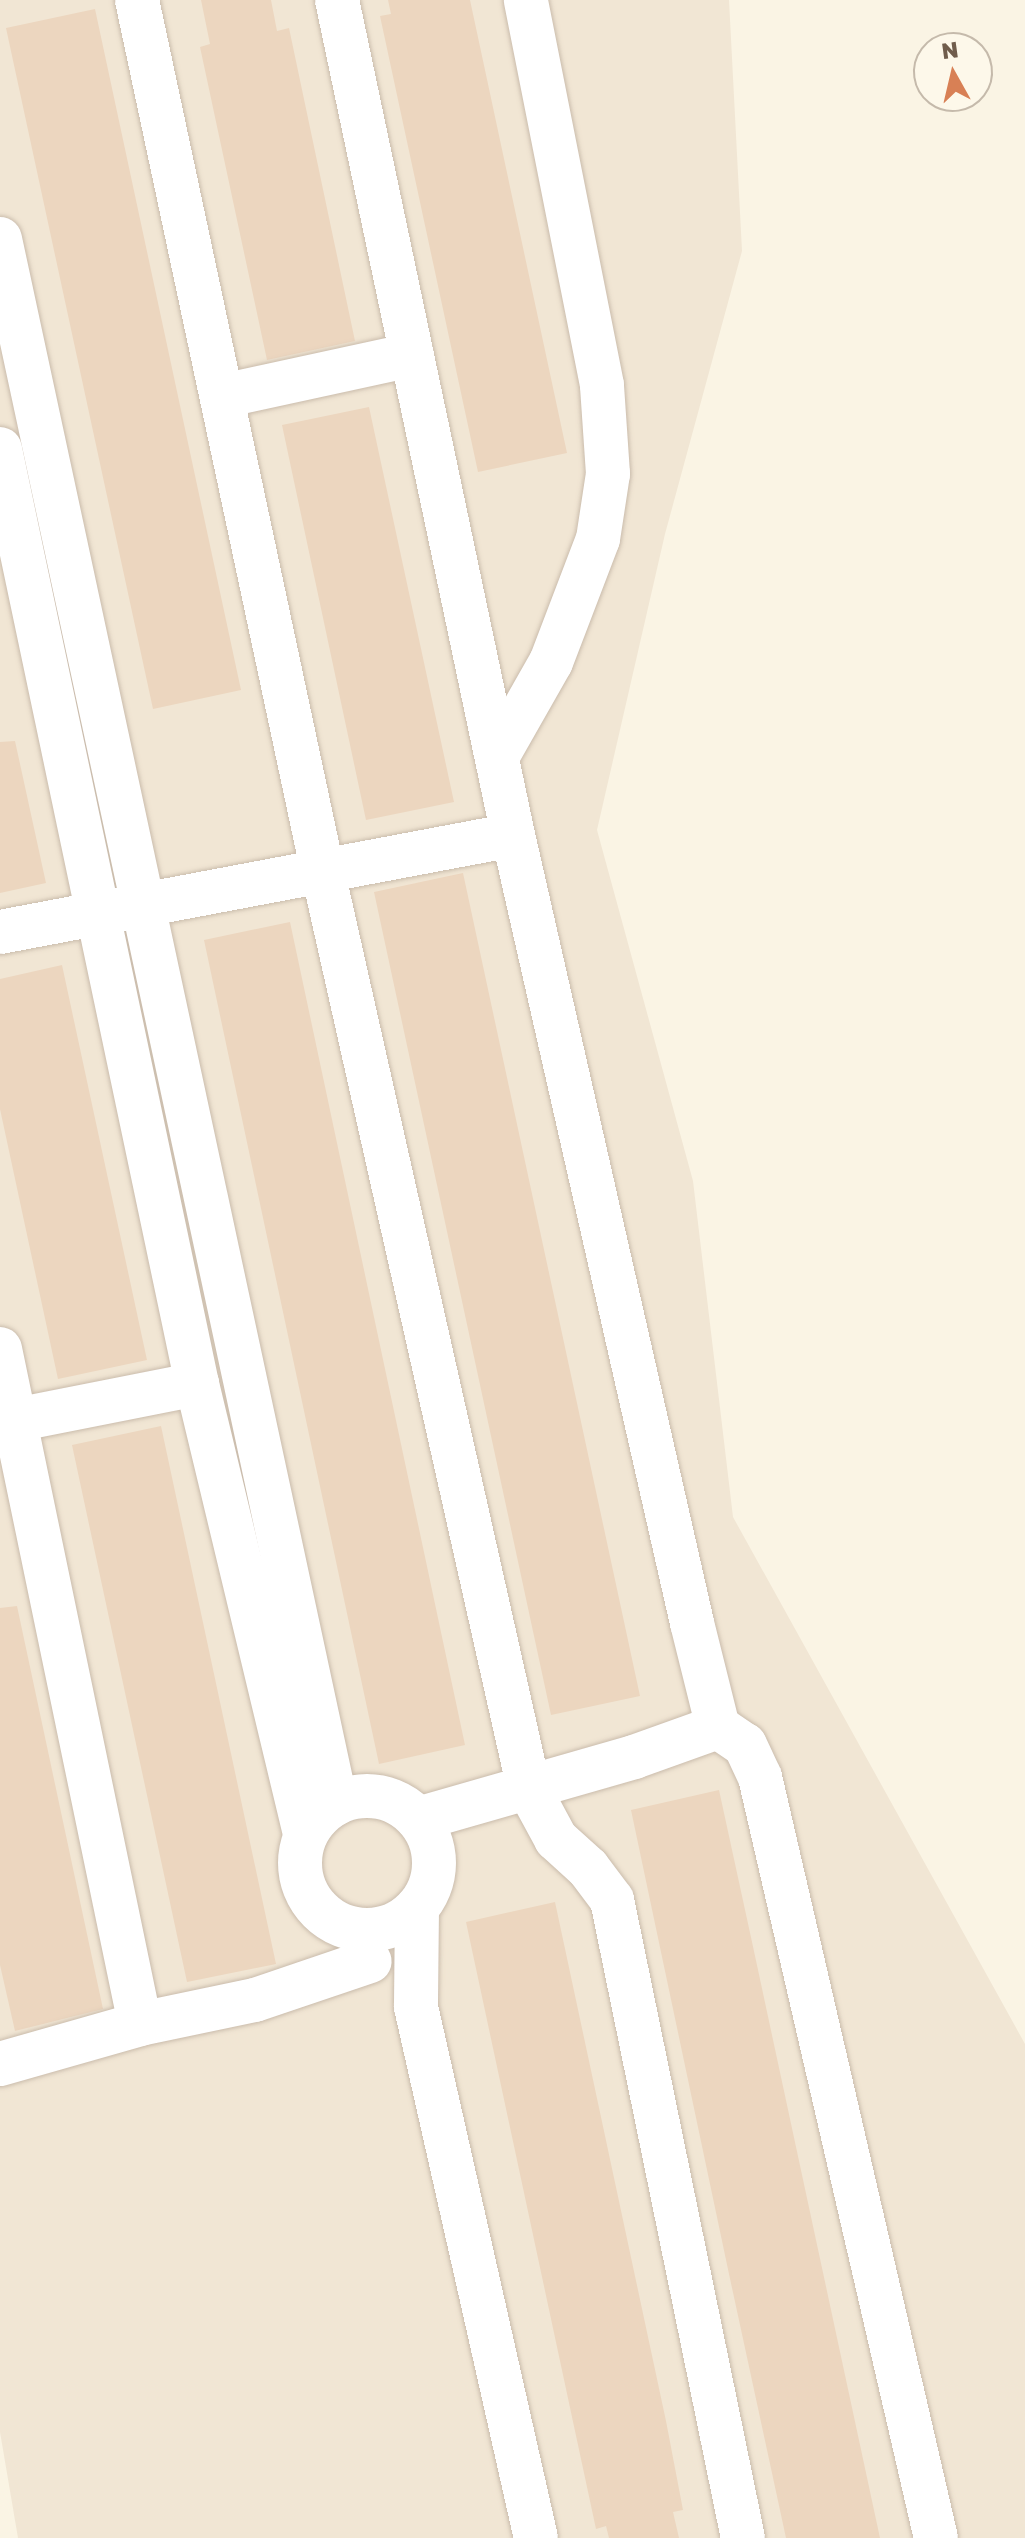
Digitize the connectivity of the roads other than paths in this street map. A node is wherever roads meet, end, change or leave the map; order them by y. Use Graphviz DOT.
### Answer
graph roads {
  1 [pos="137,0"];
  2 [pos="337,0"];
  3 [pos="526,0"];
  4 [pos="0,239"];
  5 [pos="5,285"];
  6 [pos="412,355"];
  7 [pos="222,396"];
  8 [pos="0,449"];
  9 [pos="497,757"];
  10 [pos="513,835"];
  11 [pos="322,868"];
  12 [pos="139,904"];
  13 [pos="96,913"];
  14 [pos="0,932"];
  15 [pos="0,1349"];
  16 [pos="197,1384"];
  17 [pos="7,1422"];
  18 [pos="718,1727"];
  19 [pos="529,1789"];
  20 [pos="336,1803"];
  21 [pos="418,1819"];
  22 [pos="305,1835"];
  23 [pos="417,1908"];
  24 [pos="340,1925"];
  25 [pos="370,1961"];
  26 [pos="416,2007"];
  27 [pos="140,2024"];
  28 [pos="0,2064"];
  29 [pos="536,2538"];
  30 [pos="743,2538"];
  31 [pos="936,2538"];
  1 -- 7 [label="street"];
  2 -- 6 [label="street"];
  3 -- 9 [label="street"];
  4 -- 5 [label="street"];
  5 -- 12 [label="street"];
  6 -- 7 [label="street"];
  6 -- 9 [label="street"];
  7 -- 11 [label="street"];
  8 -- 13 [label="street"];
  9 -- 10 [label="street"];
  10 -- 11 [label="street"];
  10 -- 18 [label="street"];
  11 -- 12 [label="street"];
  11 -- 19 [label="street"];
  12 -- 13 [label="street"];
  12 -- 20 [label="street"];
  13 -- 14 [label="street"];
  13 -- 16 [label="street"];
  15 -- 17 [label="street"];
  16 -- 17 [label="street"];
  16 -- 22 [label="street"];
  17 -- 27 [label="street"];
  18 -- 19 [label="street"];
  18 -- 31 [label="street"];
  19 -- 21 [label="street"];
  19 -- 30 [label="street"];
  20 -- 21 [label="street"];
  20 -- 22 [label="street"];
  21 -- 23 [label="street"];
  22 -- 24 [label="street"];
  23 -- 24 [label="street"];
  23 -- 26 [label="street"];
  24 -- 25 [label="street"];
  25 -- 26 [label="street"];
  25 -- 27 [label="street"];
  26 -- 29 [label="street"];
  27 -- 28 [label="street"];
}
